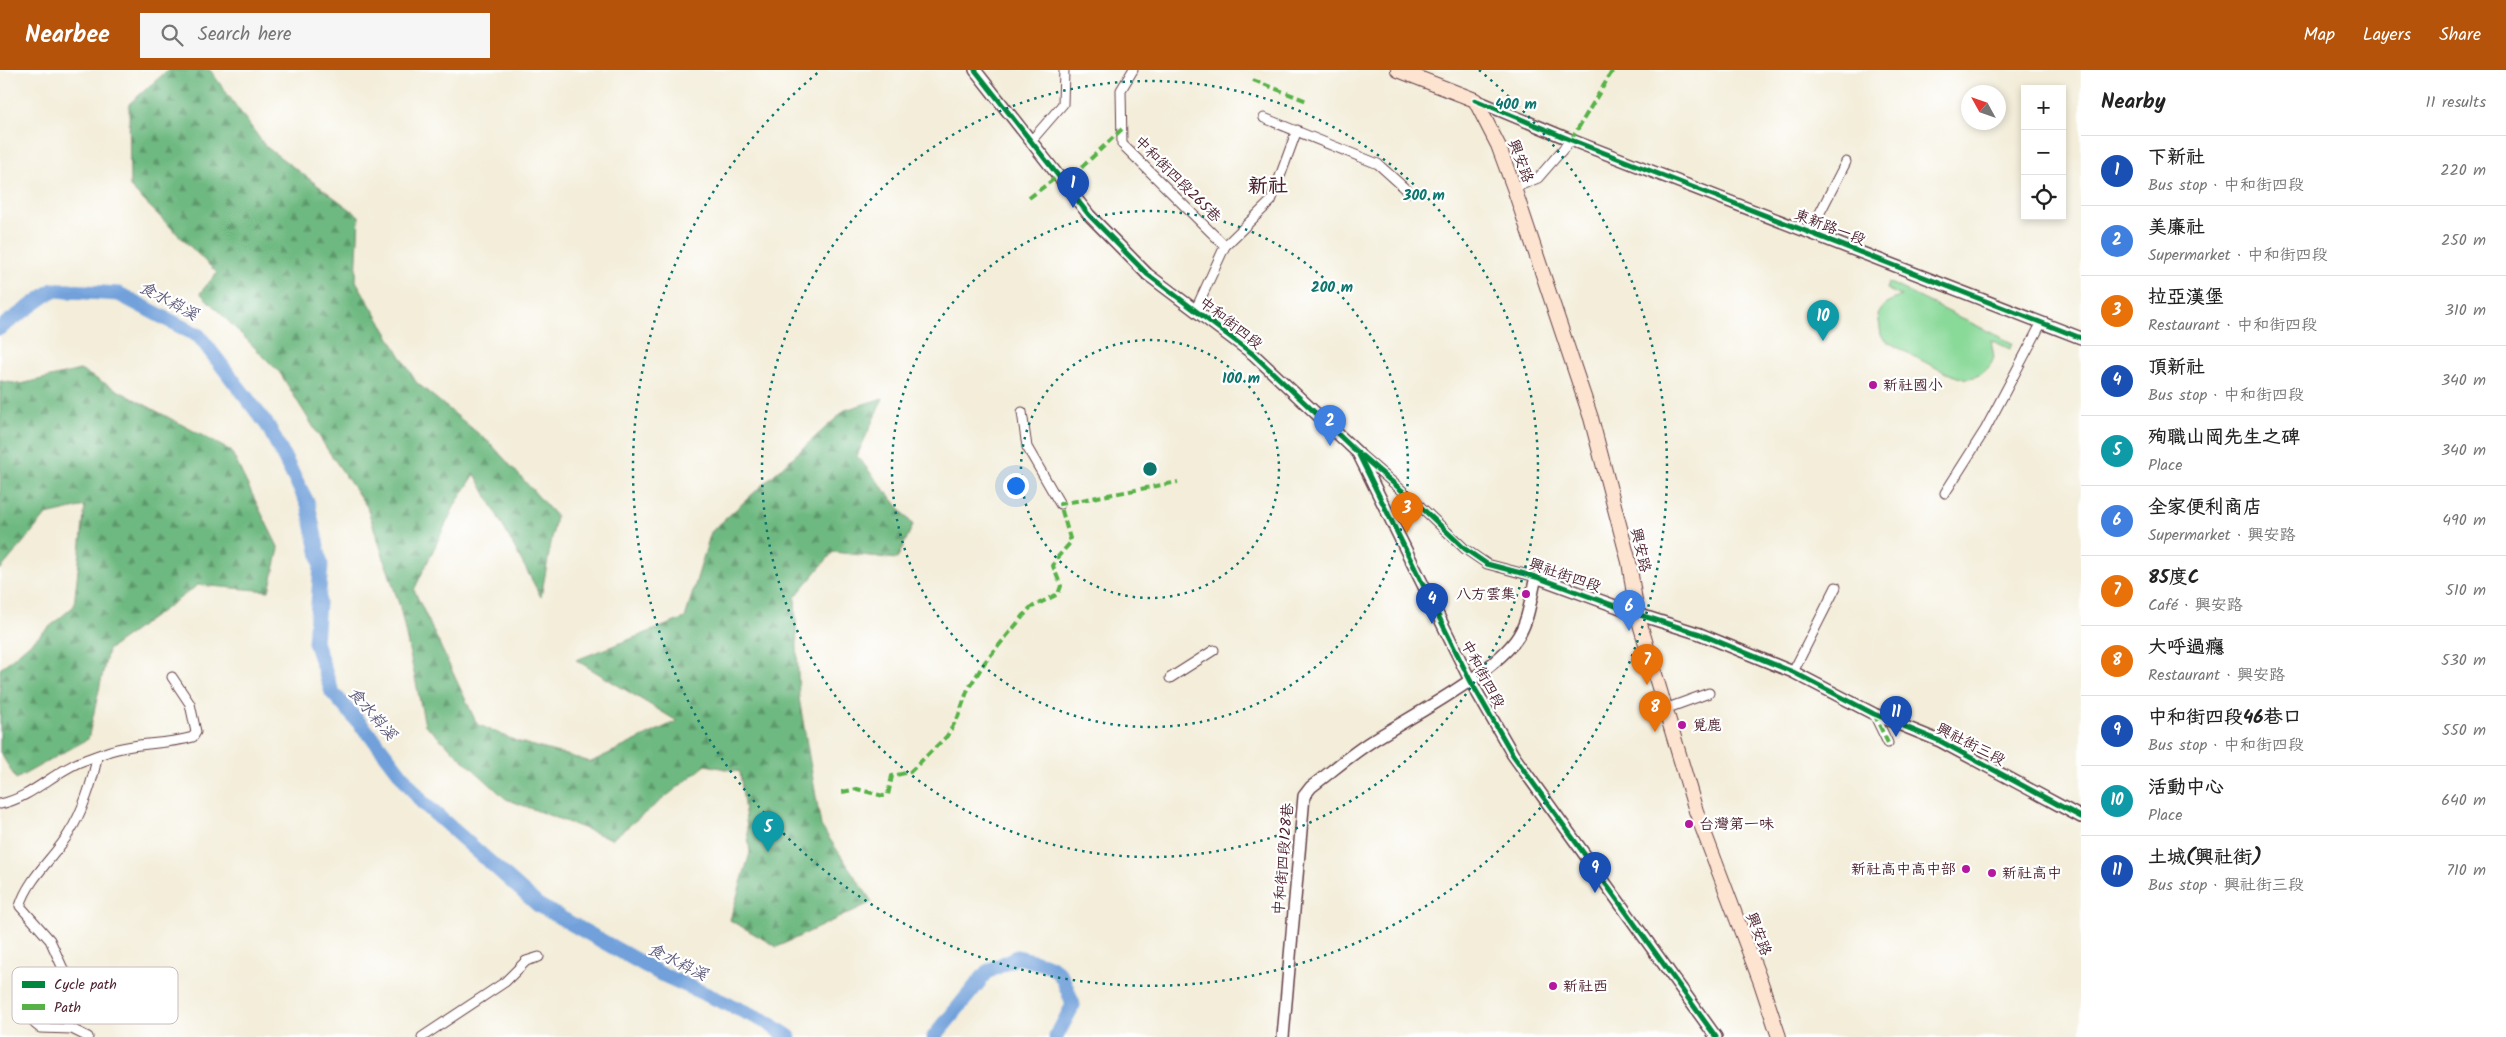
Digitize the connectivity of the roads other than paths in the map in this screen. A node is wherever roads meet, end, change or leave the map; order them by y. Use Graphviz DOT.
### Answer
graph roads {
  1 [pos="975,70"];
  2 [pos="1064,70"];
  3 [pos="1133,70"];
  4 [pos="1398,70"];
  5 [pos="1475,100"];
  6 [pos="1264,118"];
  7 [pos="1296,130"];
  8 [pos="1570,140"];
  9 [pos="1031,141"];
  10 [pos="1846,162"];
  11 [pos="1514,188"];
  12 [pos="1409,192"];
  13 [pos="1810,232"];
  14 [pos="1224,246"];
  15 [pos="1195,311"];
  16 [pos="2042,322"];
  17 [pos="2081,338"];
  18 [pos="1022,412"];
  19 [pos="1358,452"];
  20 [pos="1945,493"];
  21 [pos="1060,504"];
  22 [pos="1536,577"];
  23 [pos="1836,587"];
  24 [pos="1637,614"];
  25 [pos="1214,650"];
  26 [pos="1793,672"];
  27 [pos="172,677"];
  28 [pos="1170,678"];
  29 [pos="1470,680"];
  30 [pos="1709,693"];
  31 [pos="1665,709"];
  32 [pos="1874,714"];
  33 [pos="1888,743"];
  34 [pos="97,757"];
  35 [pos="0,804"];
  36 [pos="2081,818"];
  37 [pos="539,957"];
  38 [pos="63,967"];
  39 [pos="35,1024"];
  40 [pos="88,1037"];
  41 [pos="422,1037"];
  42 [pos="1283,1037"];
  43 [pos="1716,1037"];
  44 [pos="1779,1037"];
  1 -- 9 [label="street, 中和街四段"];
  2 -- 9 [label="street"];
  3 -- 14 [label="street, 中和街四段265巷"];
  4 -- 5 [label="main road"];
  5 -- 8 [label="street, 東新路一段"];
  5 -- 11 [label="main road, 興安路"];
  6 -- 7 [label="street"];
  7 -- 12 [label="street"];
  7 -- 14 [label="street"];
  8 -- 11 [label="street"];
  8 -- 13 [label="street, 東新路一段"];
  9 -- 15 [label="street, 中和街四段"];
  10 -- 13 [label="street"];
  11 -- 24 [label="main road, 興安路"];
  13 -- 16 [label="street, 東新路一段"];
  14 -- 15 [label="street"];
  15 -- 19 [label="street, 中和街四段"];
  16 -- 17 [label="street, 東新路一段"];
  16 -- 20 [label="street"];
  18 -- 21 [label="street"];
  19 -- 22 [label="street, 興社街四段"];
  19 -- 29 [label="street, 中和街四段"];
  22 -- 24 [label="street, 興社街四段"];
  22 -- 29 [label="street, 中和街四段128巷"];
  23 -- 26 [label="street"];
  24 -- 26 [label="street, 興社街四段"];
  24 -- 31 [label="main road, 興安路"];
  25 -- 28 [label="street"];
  26 -- 32 [label="street, 興社街三段"];
  27 -- 34 [label="street"];
  29 -- 42 [label="street, 中和街四段128巷"];
  29 -- 43 [label="street, 中和街四段"];
  30 -- 31 [label="street"];
  31 -- 44 [label="main road, 興安路"];
  32 -- 33 [label="street"];
  32 -- 36 [label="street, 興社街三段"];
  34 -- 35 [label="street"];
  34 -- 38 [label="street"];
  37 -- 41 [label="street"];
  39 -- 40 [label="street"];
}
